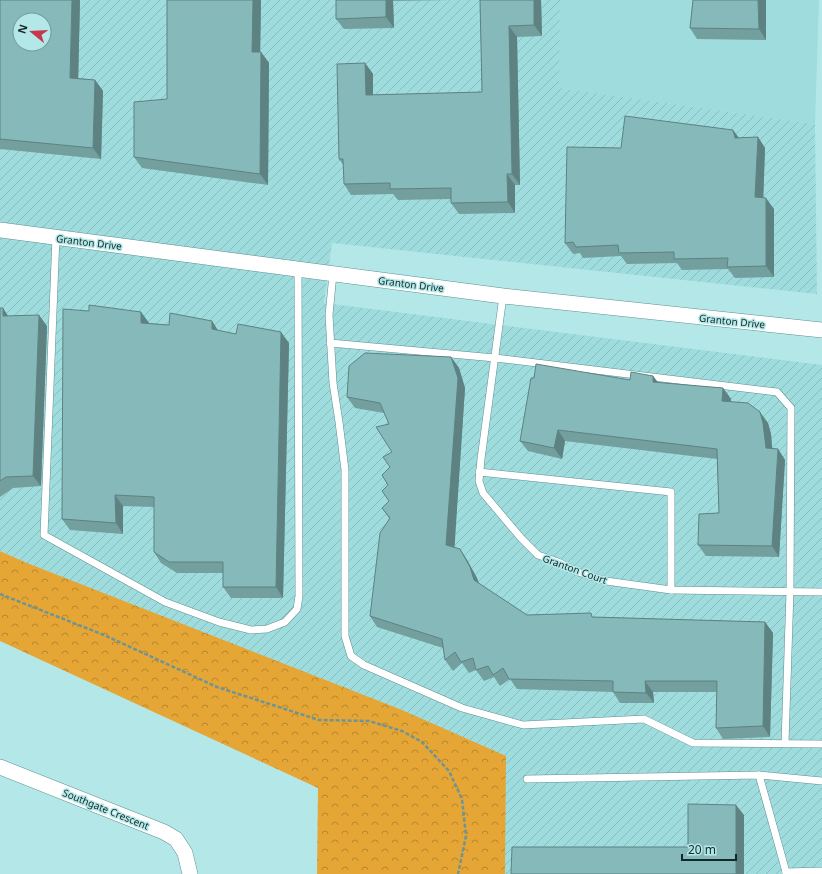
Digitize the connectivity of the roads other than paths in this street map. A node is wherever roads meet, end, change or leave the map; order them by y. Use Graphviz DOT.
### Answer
graph roads {
  1 [pos="0,230"];
  2 [pos="56,237"];
  3 [pos="298,269"];
  4 [pos="333,274"];
  5 [pos="503,296"];
  6 [pos="822,330"];
  7 [pos="330,343"];
  8 [pos="494,358"];
  9 [pos="479,472"];
  10 [pos="671,590"];
  11 [pos="790,591"];
  12 [pos="822,592"];
  13 [pos="785,744"];
  14 [pos="822,744"];
  15 [pos="0,767"];
  16 [pos="759,775"];
  17 [pos="527,779"];
  18 [pos="822,780"];
  19 [pos="822,871"];
  20 [pos="786,873"];
  21 [pos="190,874"];
  1 -- 2 [label="street, Granton Drive"];
  2 -- 3 [label="street, Granton Drive"];
  2 -- 3 [label="lane"];
  3 -- 4 [label="street, Granton Drive"];
  4 -- 5 [label="street, Granton Drive"];
  4 -- 7 [label="lane"];
  5 -- 6 [label="street, Granton Drive"];
  5 -- 8 [label="lane, Granton Court"];
  7 -- 8 [label="lane"];
  7 -- 13 [label="lane"];
  8 -- 9 [label="lane, Granton Court"];
  8 -- 11 [label="lane"];
  9 -- 10 [label="lane, Granton Court"];
  9 -- 10 [label="lane"];
  10 -- 11 [label="lane, Granton Court"];
  11 -- 12 [label="lane, Granton Court"];
  11 -- 13 [label="lane"];
  13 -- 14 [label="lane"];
  15 -- 21 [label="street, Southgate Crescent"];
  16 -- 17 [label="lane"];
  16 -- 18 [label="lane"];
  16 -- 20 [label="lane"];
  19 -- 20 [label="lane"];
}
